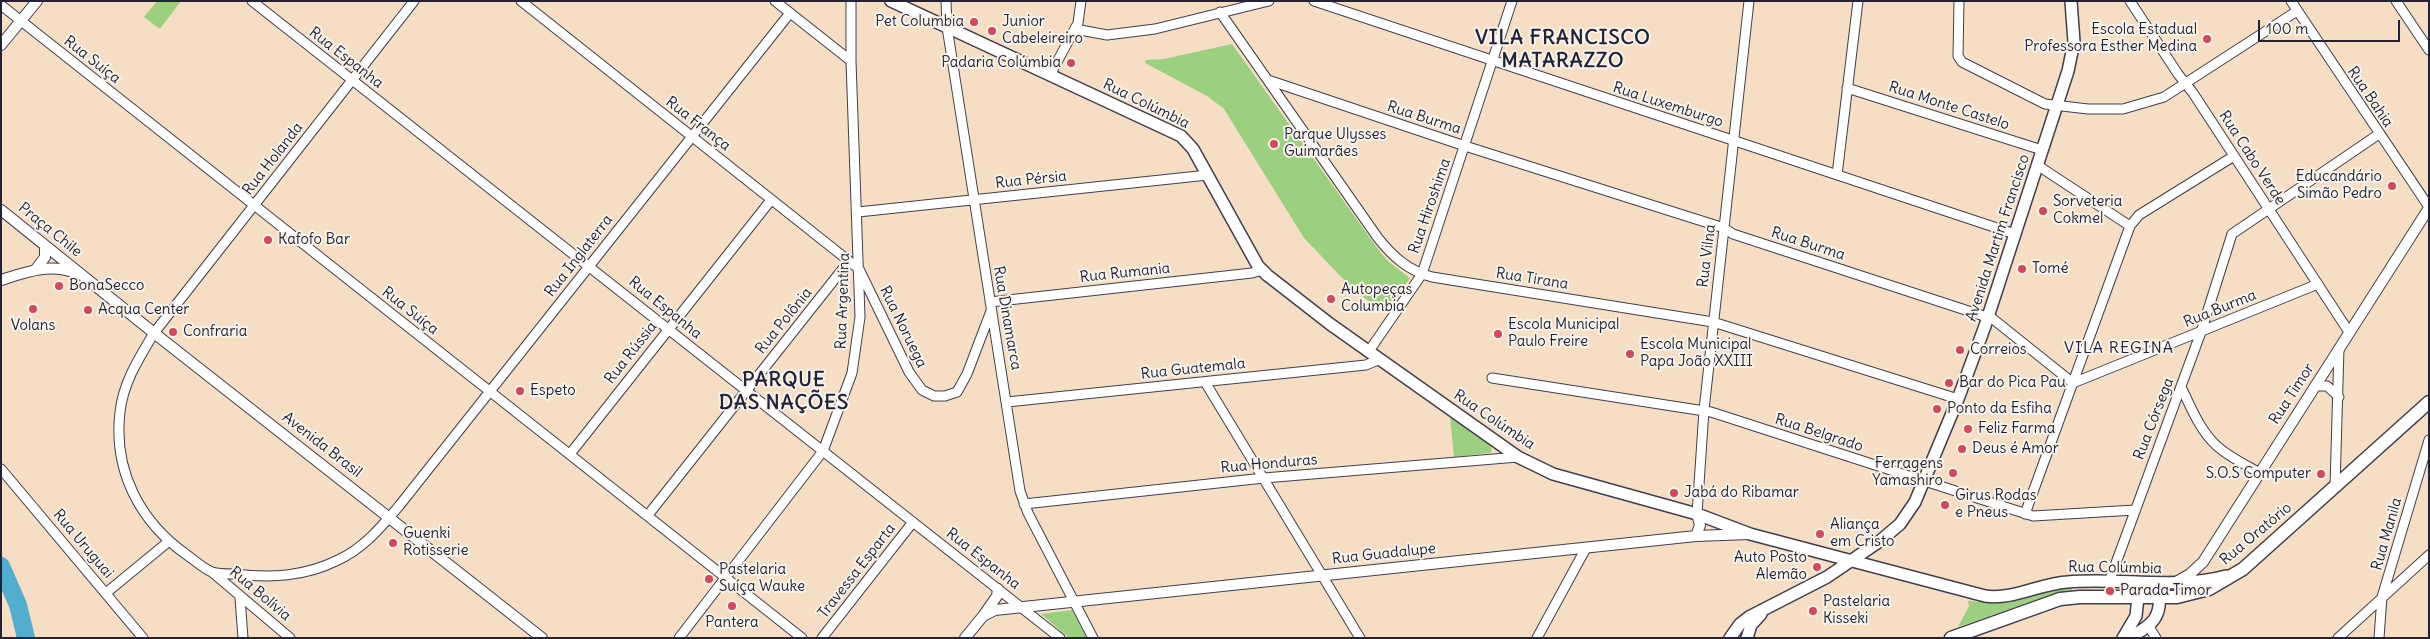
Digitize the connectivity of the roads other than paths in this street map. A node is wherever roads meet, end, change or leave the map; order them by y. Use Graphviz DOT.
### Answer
graph roads {
  1 [pos="37,1"];
  2 [pos="252,1"];
  3 [pos="414,1"];
  4 [pos="521,1"];
  5 [pos="775,1"];
  6 [pos="852,1"];
  7 [pos="892,1"];
  8 [pos="946,1"];
  9 [pos="1081,1"];
  10 [pos="1269,1"];
  11 [pos="1314,1"];
  12 [pos="1512,1"];
  13 [pos="1750,1"];
  14 [pos="1858,1"];
  15 [pos="1959,1"];
  16 [pos="2071,1"];
  17 [pos="2130,1"];
  18 [pos="2291,1"];
  19 [pos="2396,1"];
  20 [pos="1,6"];
  21 [pos="2297,11"];
  22 [pos="1220,12"];
  23 [pos="790,13"];
  24 [pos="21,21"];
  25 [pos="947,27"];
  26 [pos="1075,29"];
  27 [pos="1,45"];
  28 [pos="833,47"];
  29 [pos="851,47"];
  30 [pos="2429,50"];
  31 [pos="851,61"];
  32 [pos="1494,63"];
  33 [pos="1050,75"];
  34 [pos="352,80"];
  35 [pos="1268,80"];
  36 [pos="2187,84"];
  37 [pos="1847,88"];
  38 [pos="2057,106"];
  39 [pos="2379,134"];
  40 [pos="691,136"];
  41 [pos="1734,141"];
  42 [pos="1465,146"];
  43 [pos="2042,150"];
  44 [pos="2234,156"];
  45 [pos="2038,165"];
  46 [pos="1837,174"];
  47 [pos="1208,175"];
  48 [pos="771,200"];
  49 [pos="973,200"];
  50 [pos="254,206"];
  51 [pos="2429,207"];
  52 [pos="2268,208"];
  53 [pos="1,210"];
  54 [pos="858,212"];
  55 [pos="2130,226"];
  56 [pos="1724,228"];
  57 [pos="2015,234"];
  58 [pos="45,246"];
  59 [pos="849,261"];
  60 [pos="589,266"];
  61 [pos="36,269"];
  62 [pos="859,269"];
  63 [pos="1262,270"];
  64 [pos="1422,274"];
  65 [pos="83,276"];
  66 [pos="1,280"];
  67 [pos="2318,284"];
  68 [pos="991,306"];
  69 [pos="1987,318"];
  70 [pos="1713,322"];
  71 [pos="668,329"];
  72 [pos="2201,332"];
  73 [pos="2349,332"];
  74 [pos="154,333"];
  75 [pos="2339,348"];
  76 [pos="1369,351"];
  77 [pos="1380,359"];
  78 [pos="1492,378"];
  79 [pos="1205,382"];
  80 [pos="2073,383"];
  81 [pos="2315,386"];
  82 [pos="2181,387"];
  83 [pos="746,390"];
  84 [pos="490,391"];
  85 [pos="2339,397"];
  86 [pos="1958,399"];
  87 [pos="1007,402"];
  88 [pos="2429,402"];
  89 [pos="1704,410"];
  90 [pos="2429,440"];
  91 [pos="823,451"];
  92 [pos="570,454"];
  93 [pos="1518,457"];
  94 [pos="1,469"];
  95 [pos="2260,473"];
  96 [pos="1264,478"];
  97 [pos="1925,482"];
  98 [pos="2335,487"];
  99 [pos="1024,504"];
  100 [pos="2134,510"];
  101 [pos="1697,514"];
  102 [pos="2025,514"];
  103 [pos="648,515"];
  104 [pos="391,517"];
  105 [pos="914,522"];
  106 [pos="1750,534"];
  107 [pos="1696,536"];
  108 [pos="168,542"];
  109 [pos="1586,548"];
  110 [pos="2429,555"];
  111 [pos="1852,560"];
  112 [pos="211,572"];
  113 [pos="2238,573"];
  114 [pos="1323,576"];
  115 [pos="726,577"];
  116 [pos="2109,582"];
  117 [pos="2155,583"];
  118 [pos="2170,583"];
  119 [pos="998,589"];
  120 [pos="106,593"];
  121 [pos="2138,597"];
  122 [pos="2382,597"];
  123 [pos="240,598"];
  124 [pos="2159,598"];
  125 [pos="1075,602"];
  126 [pos="1022,608"];
  127 [pos="1768,608"];
  128 [pos="983,616"];
  129 [pos="2149,627"];
  130 [pos="1958,636"];
  131 [pos="143,638"];
  132 [pos="243,638"];
  133 [pos="290,638"];
  134 [pos="542,638"];
  135 [pos="679,638"];
  136 [pos="802,638"];
  137 [pos="822,638"];
  138 [pos="965,638"];
  139 [pos="1060,638"];
  140 [pos="1093,638"];
  141 [pos="1360,638"];
  142 [pos="1537,638"];
  143 [pos="1730,638"];
  144 [pos="1747,638"];
  145 [pos="2123,638"];
  146 [pos="2129,638"];
  147 [pos="2156,638"];
  148 [pos="2338,638"];
  149 [pos="2379,638"];
  1 -- 24 [label="street"];
  2 -- 34 [label="street, Rua Espanha"];
  3 -- 34 [label="street, Rua Holanda"];
  4 -- 40 [label="street, Rua França"];
  5 -- 23 [label="street"];
  6 -- 29 [label="street, Rua Argentina"];
  7 -- 25 [label="main road, Rua Colúmbia"];
  8 -- 25 [label="street, Rua Dinamarca"];
  9 -- 26 [label="street"];
  10 -- 22 [label="street"];
  11 -- 32 [label="street, Rua Luxemburgo"];
  12 -- 32 [label="street, Rua Hiroshima"];
  13 -- 41 [label="street, Rua Vilna"];
  14 -- 37 [label="street"];
  15 -- 38 [label="street"];
  16 -- 38 [label="main road, Avenida Martim Francisco"];
  17 -- 36 [label="street, Rua Cabo Verde"];
  18 -- 21 [label="street, Rua Bahia"];
  19 -- 30 [label="street"];
  20 -- 24 [label="street, Rua Suíça"];
  21 -- 36 [label="street"];
  21 -- 39 [label="street, Rua Bahia"];
  22 -- 26 [label="street"];
  22 -- 35 [label="street, Rua Tirana"];
  23 -- 28 [label="street"];
  23 -- 40 [label="street, Rua Inglaterra"];
  24 -- 27 [label="street"];
  24 -- 50 [label="street, Rua Suíça"];
  25 -- 33 [label="main road, Rua Colúmbia"];
  25 -- 49 [label="street, Rua Dinamarca"];
  26 -- 33 [label="street"];
  28 -- 29 [label="street"];
  28 -- 31 [label="street"];
  29 -- 31 [label="street, Rua Argentina"];
  31 -- 54 [label="street, Rua Argentina"];
  32 -- 41 [label="street, Rua Luxemburgo"];
  32 -- 42 [label="street, Rua Hiroshima"];
  33 -- 47 [label="main road, Rua Colúmbia"];
  34 -- 50 [label="street, Rua Holanda"];
  34 -- 60 [label="street, Rua Espanha"];
  35 -- 42 [label="street, Rua Burma"];
  35 -- 64 [label="street, Rua Tirana"];
  36 -- 38 [label="street"];
  36 -- 44 [label="street, Rua Cabo Verde"];
  37 -- 43 [label="street, Rua Monte Castelo"];
  37 -- 46 [label="street"];
  38 -- 43 [label="main road, Avenida Martim Francisco"];
  39 -- 51 [label="street, Rua Bahia"];
  39 -- 52 [label="street, Rua Córsega"];
  40 -- 48 [label="street, Rua França"];
  40 -- 60 [label="street, Rua Inglaterra"];
  41 -- 46 [label="street, Rua Luxemburgo"];
  41 -- 56 [label="street, Rua Vilna"];
  42 -- 56 [label="street, Rua Burma"];
  42 -- 64 [label="street, Rua Hiroshima"];
  43 -- 45 [label="main road, Avenida Martim Francisco"];
  44 -- 52 [label="street, Rua Cabo Verde"];
  44 -- 55 [label="street"];
  45 -- 55 [label="street"];
  45 -- 57 [label="main road, Avenida Martim Francisco"];
  46 -- 57 [label="street, Rua Luxemburgo"];
  47 -- 49 [label="street, Rua Pérsia"];
  47 -- 63 [label="main road, Rua Colúmbia"];
  48 -- 59 [label="street, Rua França"];
  48 -- 71 [label="street, Rua Rússia"];
  49 -- 54 [label="street, Rua Pérsia"];
  49 -- 68 [label="street, Rua Dinamarca"];
  50 -- 74 [label="street, Rua Holanda"];
  50 -- 84 [label="street, Rua Suíça"];
  51 -- 73 [label="street, Rua Timor"];
  52 -- 67 [label="street, Rua Cabo Verde"];
  52 -- 72 [label="street, Rua Córsega"];
  53 -- 58 [label="street, Praça Chile"];
  54 -- 62 [label="street, Rua Argentina"];
  55 -- 80 [label="street"];
  56 -- 69 [label="street, Rua Burma"];
  56 -- 70 [label="street, Rua Vilna"];
  57 -- 69 [label="main road, Avenida Martim Francisco"];
  58 -- 61 [label="street"];
  58 -- 65 [label="street, Praça Chile"];
  59 -- 62 [label="street, Rua França"];
  59 -- 83 [label="street, Rua Polônia"];
  60 -- 71 [label="street, Rua Espanha"];
  60 -- 84 [label="street, Rua Inglaterra"];
  61 -- 65 [label="street, Praça Chile"];
  61 -- 66 [label="street, Praça Chile"];
  62 -- 68 [label="street, Rua Noruega"];
  62 -- 91 [label="street, Rua Argentina"];
  63 -- 68 [label="street, Rua Rumania"];
  63 -- 76 [label="main road, Rua Colúmbia"];
  64 -- 70 [label="street, Rua Tirana"];
  64 -- 76 [label="street, Rua Hiroshima"];
  65 -- 74 [label="street, Avenida Brasil"];
  67 -- 72 [label="street, Rua Burma"];
  67 -- 73 [label="street, Rua Cabo Verde"];
  68 -- 87 [label="street, Rua Dinamarca"];
  69 -- 80 [label="street, Rua Burma"];
  69 -- 86 [label="main road, Avenida Martim Francisco"];
  70 -- 86 [label="street, Rua Tirana"];
  70 -- 89 [label="street, Rua Vilna"];
  71 -- 83 [label="street, Rua Espanha"];
  71 -- 92 [label="street, Rua Rússia"];
  72 -- 80 [label="street, Rua Burma"];
  72 -- 82 [label="street, Rua Córsega"];
  73 -- 75 [label="street, Rua Timor"];
  74 -- 104 [label="street, Avenida Brasil"];
  74 -- 108 [label="street, Rua Holanda"];
  75 -- 81 [label="street, Rua Timor"];
  75 -- 85 [label="street"];
  76 -- 77 [label="main road, Rua Colúmbia"];
  77 -- 79 [label="street, Rua Guatemala"];
  77 -- 93 [label="main road, Rua Colúmbia"];
  78 -- 89 [label="street, Rua Belgrado"];
  79 -- 87 [label="street, Rua Guatemala"];
  79 -- 96 [label="street"];
  80 -- 102 [label="street"];
  81 -- 85 [label="street"];
  81 -- 95 [label="street, Rua Timor"];
  82 -- 95 [label="street"];
  82 -- 100 [label="street, Rua Córsega"];
  83 -- 91 [label="street, Rua Espanha"];
  83 -- 103 [label="street, Rua Polônia"];
  84 -- 92 [label="street, Rua Suíça"];
  84 -- 104 [label="street, Rua Inglaterra"];
  85 -- 98 [label="street"];
  86 -- 97 [label="main road, Avenida Martim Francisco"];
  87 -- 99 [label="street, Rua Dinamarca"];
  88 -- 98 [label="main road, Rua Oratório"];
  89 -- 97 [label="street, Rua Belgrado"];
  89 -- 101 [label="street, Rua Vilna"];
  90 -- 122 [label="street, Rua Manila"];
  91 -- 105 [label="street, Rua Espanha"];
  91 -- 115 [label="street, Rua Argentina"];
  92 -- 103 [label="street, Rua Suíça"];
  93 -- 96 [label="street, Rua Honduras"];
  93 -- 101 [label="main road, Rua Colúmbia"];
  94 -- 120 [label="street, Rua Uruguai"];
  95 -- 118 [label="street, Rua Timor"];
  96 -- 99 [label="street, Rua Honduras"];
  96 -- 114 [label="street"];
  97 -- 102 [label="street, Rua Belgrado"];
  97 -- 111 [label="main road, Avenida Martim Francisco"];
  98 -- 113 [label="main road, Rua Oratório"];
  99 -- 125 [label="street, Rua Dinamarca"];
  100 -- 102 [label="street, Rua Belgrado"];
  100 -- 116 [label="street, Rua Córsega"];
  101 -- 106 [label="main road, Rua Colúmbia"];
  101 -- 107 [label="street"];
  103 -- 115 [label="street, Rua Suíça"];
  104 -- 112 [label="street, Rua Inglaterra"];
  104 -- 134 [label="street, Avenida Brasil"];
  105 -- 119 [label="street, Rua Espanha"];
  105 -- 137 [label="street, Travessa Esparta"];
  106 -- 107 [label="street, Rua Guadalupe"];
  106 -- 111 [label="main road, Rua Colúmbia"];
  107 -- 109 [label="street, Rua Guadalupe"];
  108 -- 112 [label="street, Rua Bolívia"];
  108 -- 120 [label="street"];
  109 -- 114 [label="street, Rua Guadalupe"];
  109 -- 142 [label="street"];
  110 -- 122 [label="street"];
  111 -- 116 [label="main road, Rua Colúmbia"];
  111 -- 127 [label="main road, Avenida Martim Francisco"];
  112 -- 123 [label="street, Rua Bolívia"];
  113 -- 118 [label="main road, Rua Colúmbia"];
  113 -- 124 [label="main road, Rua Oratório"];
  114 -- 125 [label="street, Rua Guadalupe"];
  114 -- 141 [label="street"];
  115 -- 135 [label="street, Rua Argentina"];
  115 -- 136 [label="street, Rua Suíça"];
  116 -- 117 [label="main road, Rua Colúmbia"];
  117 -- 118 [label="main road, Rua Colúmbia"];
  117 -- 124 [label="main road"];
  119 -- 126 [label="street, Rua Espanha"];
  119 -- 128 [label="street"];
  120 -- 131 [label="street, Rua Uruguai"];
  121 -- 124 [label="main road, Rua Oratório"];
  121 -- 130 [label="main road, Rua Oratório"];
  121 -- 145 [label="main road"];
  122 -- 148 [label="street"];
  122 -- 149 [label="street, Rua Manila"];
  123 -- 132 [label="street"];
  123 -- 133 [label="street, Rua Bolívia"];
  124 -- 129 [label="main road"];
  125 -- 126 [label="street, Rua Guadalupe"];
  125 -- 140 [label="street, Rua Dinamarca"];
  126 -- 128 [label="street, Rua Guadalupe"];
  126 -- 139 [label="street, Rua Espanha"];
  127 -- 143 [label="main road, Avenida Martim Francisco"];
  127 -- 144 [label="main road, Avenida Martim Francisco"];
  128 -- 138 [label="street"];
  129 -- 146 [label="main road"];
  129 -- 147 [label="street"];
}
